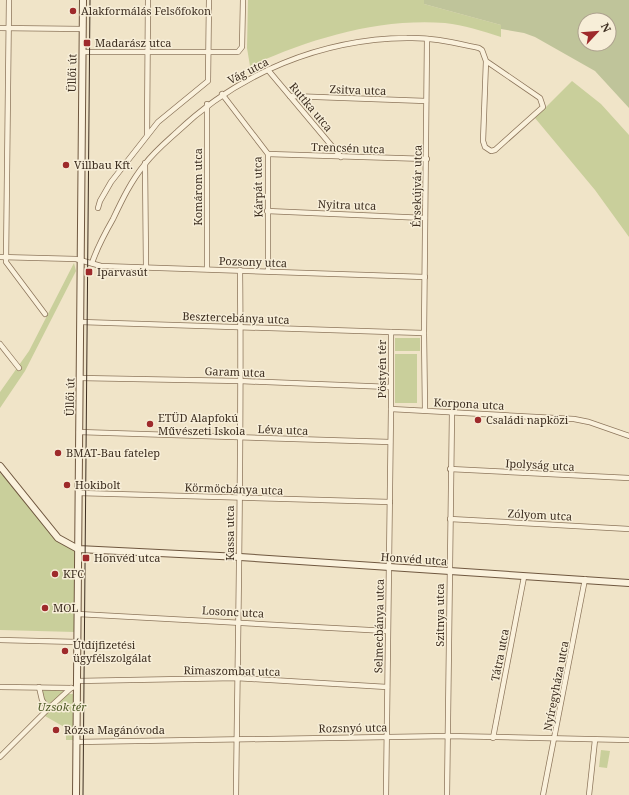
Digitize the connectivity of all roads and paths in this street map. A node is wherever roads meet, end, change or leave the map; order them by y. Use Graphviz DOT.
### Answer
graph roads {
  1 [pos="9,0"];
  2 [pos="83,0"];
  3 [pos="148,0"];
  4 [pos="209,0"];
  5 [pos="243,0"];
  6 [pos="0,28"];
  7 [pos="9,28"];
  8 [pos="83,29"];
  9 [pos="427,39"];
  10 [pos="147,51"];
  11 [pos="83,52"];
  12 [pos="209,52"];
  13 [pos="486,61"];
  14 [pos="268,70"];
  15 [pos="222,94"];
  16 [pos="290,96"];
  17 [pos="426,101"];
  18 [pos="207,104"];
  19 [pos="147,135"];
  20 [pos="268,154"];
  21 [pos="341,157"];
  22 [pos="427,158"];
  23 [pos="145,163"];
  24 [pos="98,208"];
  25 [pos="267,211"];
  26 [pos="425,218"];
  27 [pos="3,257"];
  28 [pos="82,261"];
  29 [pos="92,263"];
  30 [pos="146,266"];
  31 [pos="207,269"];
  32 [pos="240,270"];
  33 [pos="268,271"];
  34 [pos="425,277"];
  35 [pos="45,314"];
  36 [pos="81,322"];
  37 [pos="241,326"];
  38 [pos="391,332"];
  39 [pos="424,333"];
  40 [pos="0,344"];
  41 [pos="19,368"];
  42 [pos="80,378"];
  43 [pos="240,381"];
  44 [pos="390,387"];
  45 [pos="391,408"];
  46 [pos="425,410"];
  47 [pos="452,412"];
  48 [pos="79,432"];
  49 [pos="629,436"];
  50 [pos="240,437"];
  51 [pos="390,442"];
  52 [pos="0,466"];
  53 [pos="450,469"];
  54 [pos="629,478"];
  55 [pos="79,493"];
  56 [pos="239,498"];
  57 [pos="390,502"];
  58 [pos="450,519"];
  59 [pos="629,529"];
  60 [pos="78,549"];
  61 [pos="240,557"];
  62 [pos="388,567"];
  63 [pos="449,571"];
  64 [pos="524,577"];
  65 [pos="585,579"];
  66 [pos="629,582"];
  67 [pos="78,614"];
  68 [pos="237,621"];
  69 [pos="388,631"];
  70 [pos="0,640"];
  71 [pos="78,642"];
  72 [pos="236,678"];
  73 [pos="77,681"];
  74 [pos="0,687"];
  75 [pos="39,687"];
  76 [pos="387,687"];
  77 [pos="74,688"];
  78 [pos="48,709"];
  79 [pos="448,736"];
  80 [pos="387,737"];
  81 [pos="493,738"];
  82 [pos="236,739"];
  83 [pos="555,739"];
  84 [pos="595,740"];
  85 [pos="629,740"];
  86 [pos="76,742"];
  87 [pos="0,757"];
  88 [pos="76,795"];
  89 [pos="236,795"];
  90 [pos="386,795"];
  91 [pos="447,795"];
  92 [pos="543,795"];
  93 [pos="589,795"];
  1 -- 7 [label="street"];
  2 -- 8 [label="main road, Üllői út"];
  3 -- 10 [label="street"];
  4 -- 12 [label="street"];
  5 -- 12 [label="street"];
  6 -- 7 [label="street"];
  7 -- 8 [label="street"];
  7 -- 27 [label="street"];
  8 -- 11 [label="main road, Üllői út"];
  9 -- 13 [label="street, Vág utca"];
  9 -- 14 [label="street, Vág utca"];
  9 -- 17 [label="street, Érsekújvár utca"];
  10 -- 11 [label="street"];
  10 -- 12 [label="street"];
  10 -- 19 [label="street"];
  11 -- 28 [label="main road, Üllői út"];
  12 -- 19 [label="street"];
  13 -- 13 [label="street"];
  14 -- 15 [label="street, Vág utca"];
  14 -- 16 [label="street, Ruttka utca"];
  15 -- 18 [label="street, Vág utca"];
  15 -- 20 [label="street, Kárpát utca"];
  16 -- 17 [label="street, Zsitva utca"];
  16 -- 21 [label="street, Ruttka utca"];
  17 -- 22 [label="street, Érsekújvár utca"];
  18 -- 23 [label="street, Vág utca"];
  18 -- 31 [label="street, Komárom utca"];
  19 -- 24 [label="street"];
  20 -- 21 [label="street, Trencsén utca"];
  20 -- 25 [label="street, Kárpát utca"];
  21 -- 22 [label="street, Trencsén utca"];
  22 -- 26 [label="street, Érsekújvár utca"];
  23 -- 29 [label="street, Vág utca"];
  23 -- 30 [label="street"];
  25 -- 26 [label="street, Nyitra utca"];
  25 -- 33 [label="street, Kárpát utca"];
  26 -- 34 [label="street, Érsekújvár utca"];
  27 -- 28 [label="street, Pozsony utca"];
  27 -- 35 [label="street"];
  28 -- 29 [label="street, Pozsony utca"];
  28 -- 36 [label="main road, Üllői út"];
  29 -- 30 [label="street, Pozsony utca"];
  30 -- 31 [label="street, Pozsony utca"];
  31 -- 32 [label="street, Pozsony utca"];
  32 -- 33 [label="street, Pozsony utca"];
  32 -- 37 [label="street, Kassa utca"];
  33 -- 34 [label="street, Pozsony utca"];
  34 -- 39 [label="street, Érsekújvár utca"];
  36 -- 37 [label="street, Besztercebánya utca"];
  36 -- 42 [label="main road, Üllői út"];
  37 -- 38 [label="street, Besztercebánya utca"];
  37 -- 43 [label="street, Kassa utca"];
  38 -- 39 [label="street, Pöstyén tér"];
  38 -- 44 [label="street, Pöstyén tér"];
  39 -- 46 [label="street"];
  40 -- 41 [label="street"];
  42 -- 43 [label="street, Garam utca"];
  42 -- 48 [label="main road, Üllői út"];
  43 -- 44 [label="street, Garam utca"];
  43 -- 50 [label="street, Kassa utca"];
  44 -- 45 [label="street, Pöstyén tér"];
  45 -- 46 [label="street, Pöstyén tér"];
  45 -- 51 [label="street, Selmecbánya utca"];
  46 -- 47 [label="street, Korpona utca"];
  47 -- 49 [label="street, Korpona utca"];
  47 -- 53 [label="street, Szitnya utca"];
  48 -- 50 [label="street, Léva utca"];
  48 -- 55 [label="main road, Üllői út"];
  50 -- 51 [label="street, Léva utca"];
  50 -- 56 [label="street, Kassa utca"];
  51 -- 57 [label="street, Selmecbánya utca"];
  52 -- 60 [label="main road"];
  53 -- 54 [label="street, Ipolyság utca"];
  53 -- 58 [label="street, Szitnya utca"];
  55 -- 56 [label="street, Körmöcbánya utca"];
  55 -- 60 [label="main road, Üllői út"];
  56 -- 57 [label="street, Körmöcbánya utca"];
  56 -- 61 [label="street, Kassa utca"];
  57 -- 62 [label="street, Selmecbánya utca"];
  58 -- 59 [label="street, Zólyom utca"];
  58 -- 63 [label="street, Szitnya utca"];
  60 -- 61 [label="main road, Honvéd utca"];
  60 -- 67 [label="main road, Üllői út"];
  61 -- 62 [label="main road, Honvéd utca"];
  61 -- 68 [label="street, Kassa utca"];
  62 -- 63 [label="main road, Honvéd utca"];
  62 -- 69 [label="street, Selmecbánya utca"];
  63 -- 64 [label="main road, Honvéd utca"];
  63 -- 79 [label="street, Szitnya utca"];
  64 -- 65 [label="main road, Honvéd utca"];
  64 -- 81 [label="street, Tátra utca"];
  65 -- 66 [label="main road, Honvéd utca"];
  65 -- 83 [label="street, Nyíregyháza utca"];
  67 -- 68 [label="street, Losonc utca"];
  67 -- 71 [label="main road, Üllői út"];
  68 -- 69 [label="street, Losonc utca"];
  68 -- 72 [label="street, Kassa utca"];
  69 -- 76 [label="street, Selmecbánya utca"];
  70 -- 71 [label="street"];
  71 -- 73 [label="main road, Üllői út"];
  72 -- 73 [label="street, Rimaszombat utca"];
  72 -- 76 [label="street, Rimaszombat utca"];
  72 -- 82 [label="street, Kassa utca"];
  73 -- 77 [label="main road, Üllői út"];
  74 -- 75 [label="street"];
  75 -- 77 [label="street"];
  75 -- 78 [label="street"];
  76 -- 80 [label="street, Selmecbánya utca"];
  77 -- 78 [label="street"];
  77 -- 86 [label="main road, Üllői út"];
  78 -- 87 [label="street"];
  79 -- 80 [label="street, Rozsnyó utca"];
  79 -- 81 [label="street, Rozsnyó utca"];
  79 -- 91 [label="street, Szitnya utca"];
  80 -- 82 [label="street, Rozsnyó utca"];
  80 -- 90 [label="street, Selmecbánya utca"];
  81 -- 83 [label="street, Rozsnyó utca"];
  82 -- 86 [label="street, Rozsnyó utca"];
  82 -- 89 [label="street, Kassa utca"];
  83 -- 84 [label="street, Rozsnyó utca"];
  83 -- 92 [label="street, Nyíregyháza utca"];
  84 -- 85 [label="street, Rozsnyó utca"];
  84 -- 93 [label="street"];
  86 -- 88 [label="main road, Üllői út"];
}
